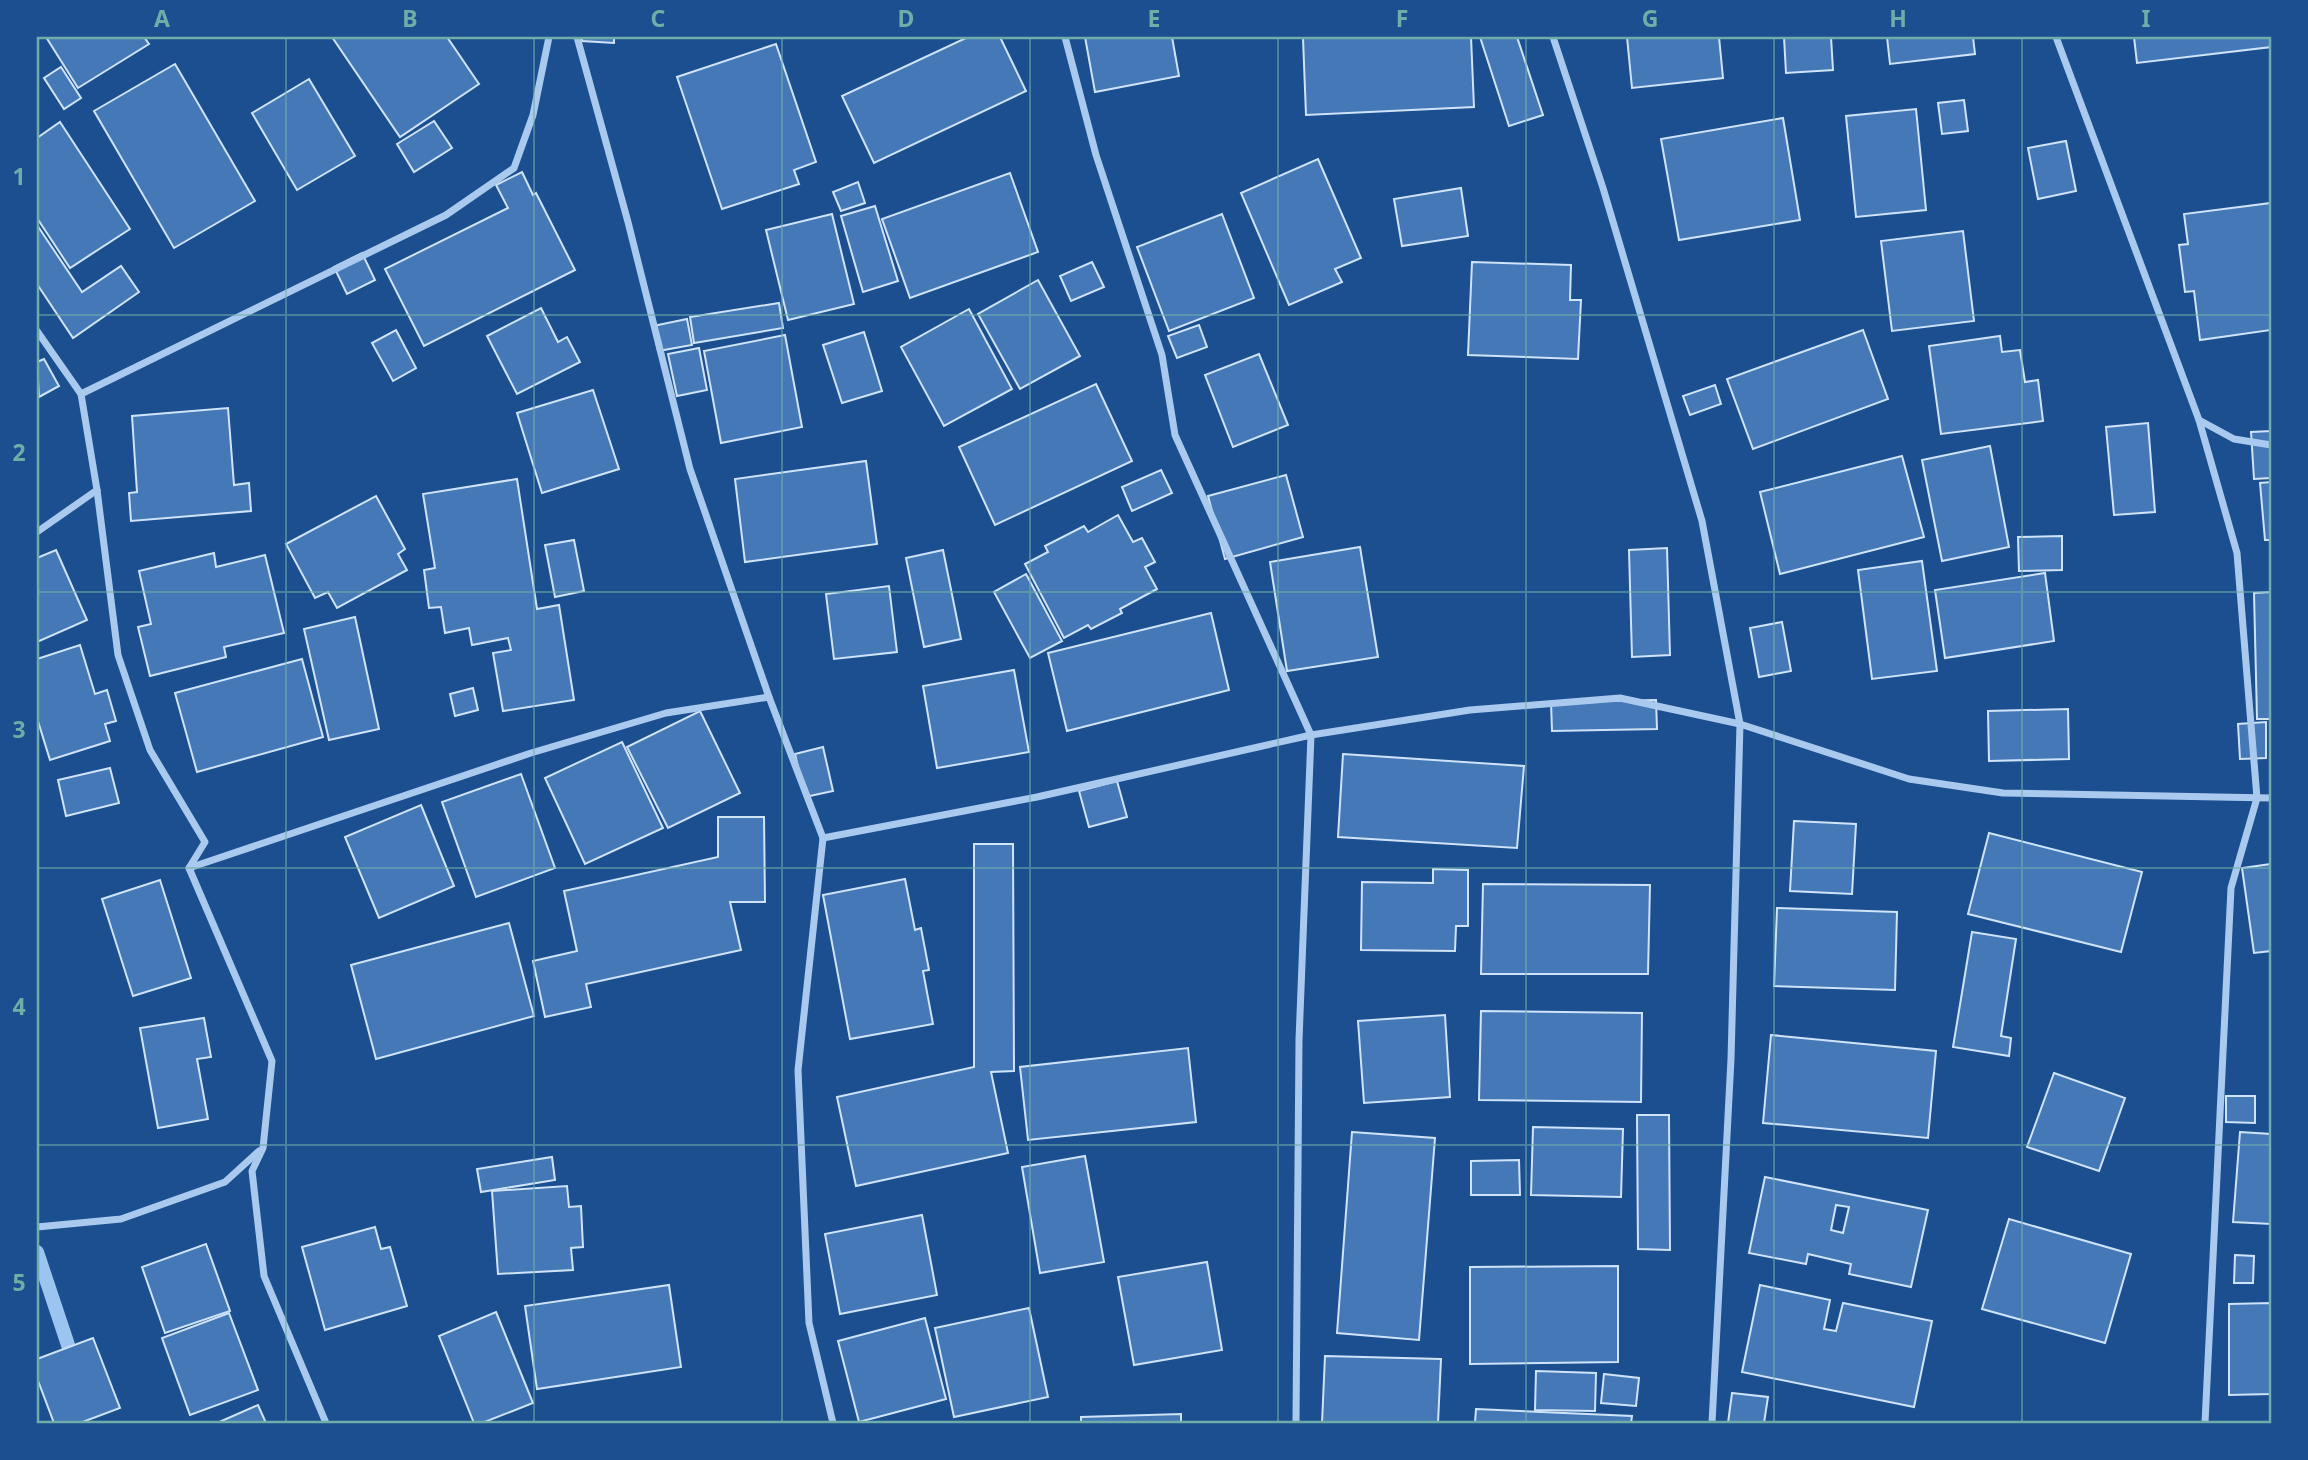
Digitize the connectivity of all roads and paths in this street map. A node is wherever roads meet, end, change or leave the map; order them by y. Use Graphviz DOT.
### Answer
graph roads {
  1 [pos="549,37"];
  2 [pos="577,37"];
  3 [pos="1065,37"];
  4 [pos="1553,37"];
  5 [pos="2056,37"];
  6 [pos="37,331"];
  7 [pos="81,394"];
  8 [pos="2199,420"];
  9 [pos="2271,445"];
  10 [pos="97,490"];
  11 [pos="37,532"];
  12 [pos="769,697"];
  13 [pos="1740,724"];
  14 [pos="1311,735"];
  15 [pos="2257,798"];
  16 [pos="2271,798"];
  17 [pos="823,838"];
  18 [pos="189,868"];
  19 [pos="263,1147"];
  20 [pos="37,1227"];
  21 [pos="326,1423"];
  22 [pos="833,1423"];
  23 [pos="1296,1423"];
  24 [pos="1712,1423"];
  25 [pos="2205,1423"];
  1 -- 7 [label="street"];
  2 -- 12 [label="street"];
  3 -- 14 [label="street"];
  4 -- 13 [label="street"];
  5 -- 8 [label="street"];
  6 -- 7 [label="street"];
  7 -- 10 [label="street"];
  8 -- 9 [label="street"];
  8 -- 15 [label="street"];
  10 -- 11 [label="street"];
  10 -- 18 [label="street"];
  12 -- 17 [label="street"];
  12 -- 18 [label="street"];
  13 -- 14 [label="street"];
  13 -- 15 [label="street"];
  13 -- 24 [label="street"];
  14 -- 17 [label="street"];
  14 -- 23 [label="street"];
  15 -- 16 [label="street"];
  15 -- 25 [label="street"];
  17 -- 22 [label="street"];
  18 -- 19 [label="street"];
  19 -- 20 [label="street"];
  19 -- 21 [label="street"];
}
